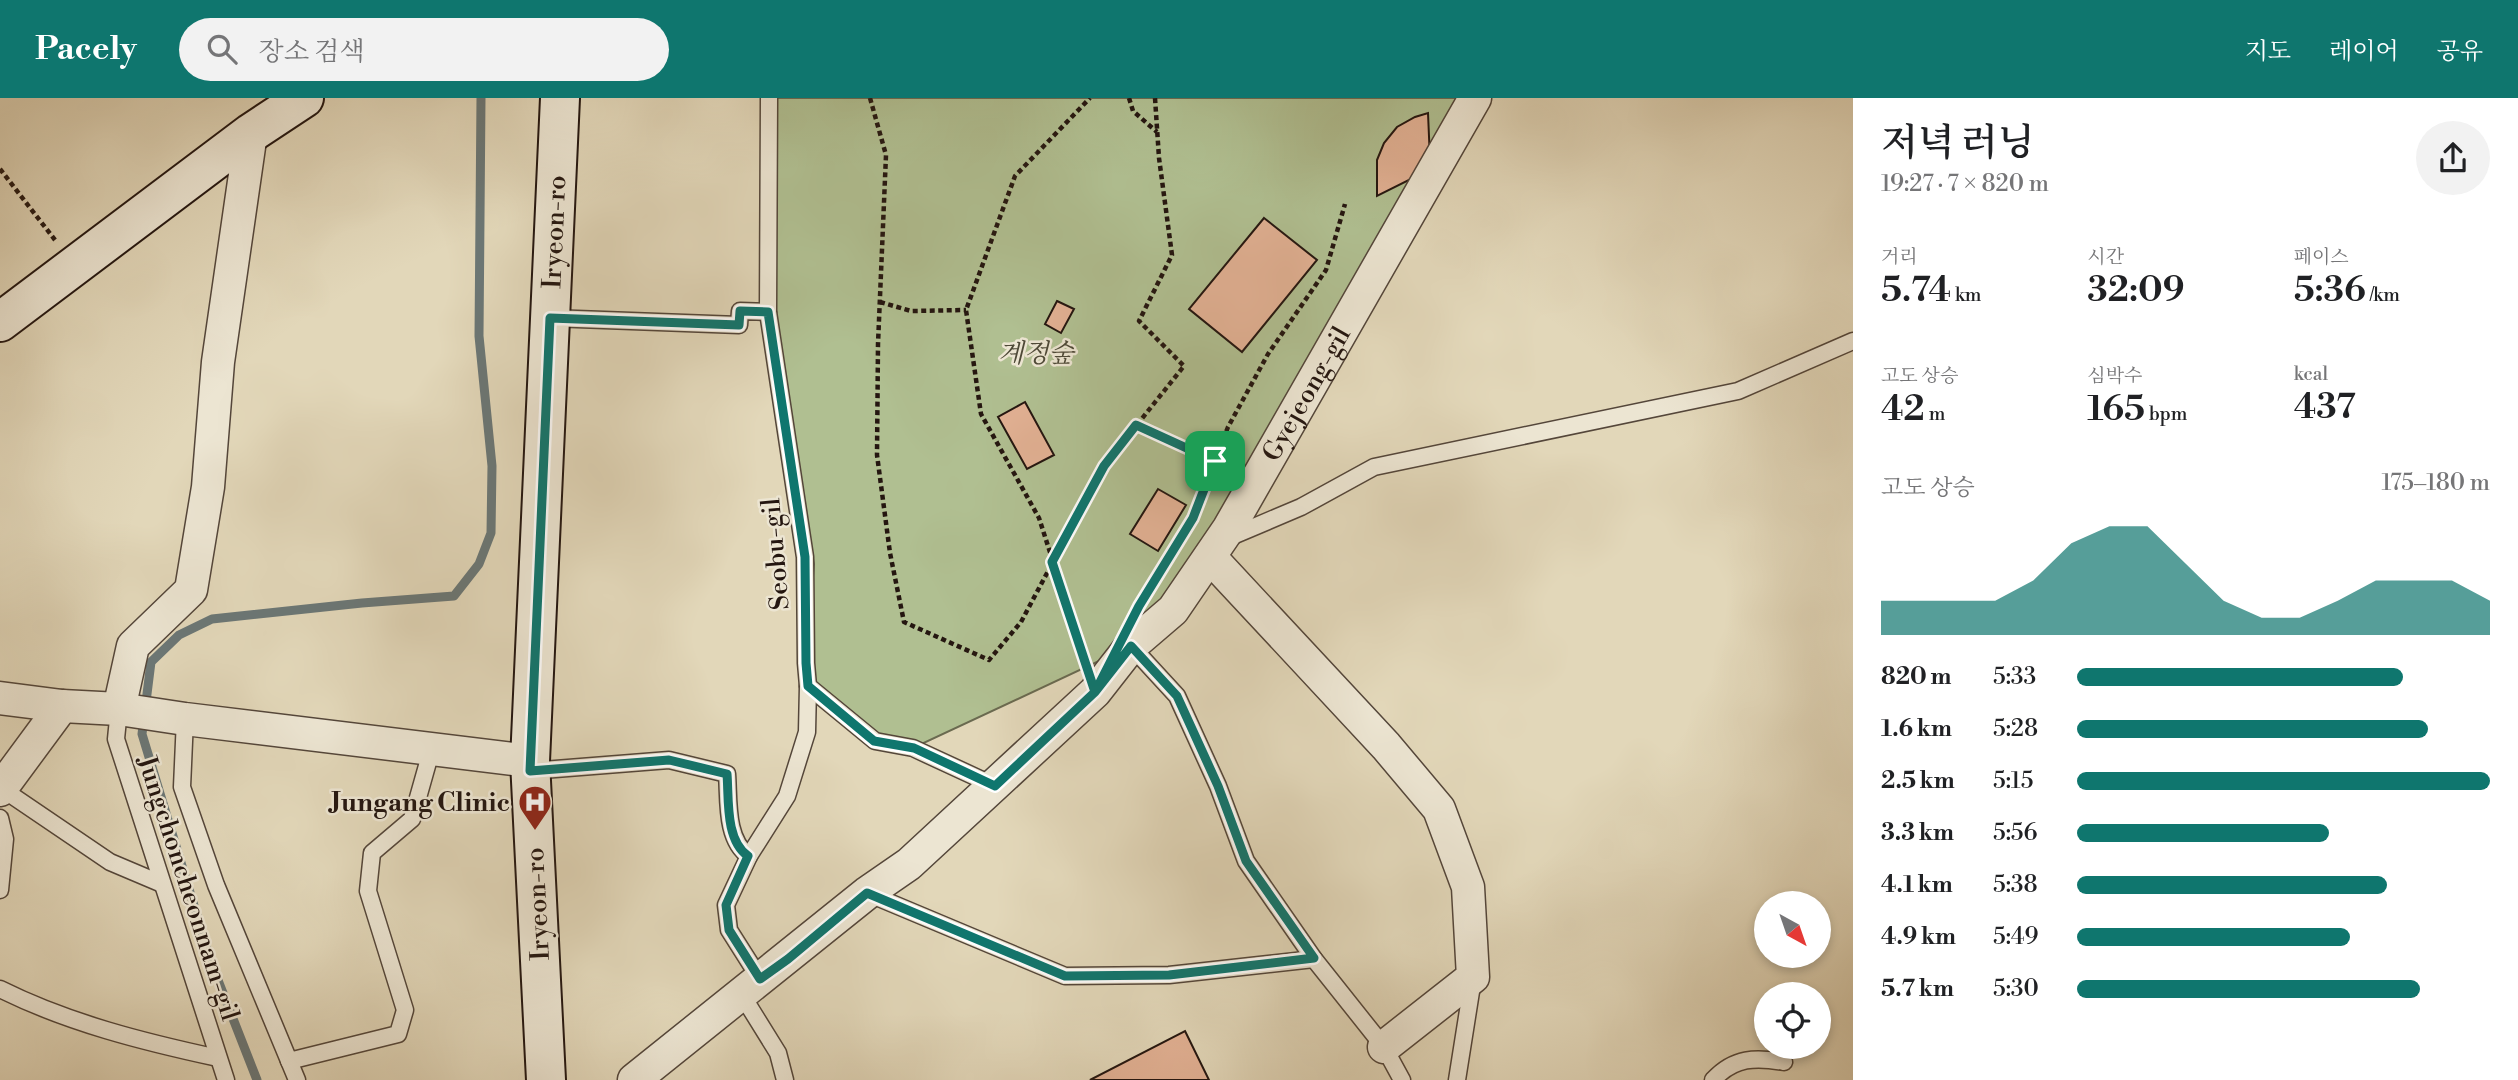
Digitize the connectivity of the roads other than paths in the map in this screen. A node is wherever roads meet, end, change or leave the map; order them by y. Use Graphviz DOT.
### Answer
graph roads {
  1 [pos="304,98"];
  2 [pos="560,98"];
  3 [pos="769,98"];
  4 [pos="1475,98"];
  5 [pos="251,133"];
  6 [pos="768,312"];
  7 [pos="550,318"];
  8 [pos="0,322"];
  9 [pos="1853,341"];
  10 [pos="1215,550"];
  11 [pos="1131,646"];
  12 [pos="808,686"];
  13 [pos="0,698"];
  14 [pos="62,706"];
  15 [pos="119,709"];
  16 [pos="185,719"];
  17 [pos="432,748"];
  18 [pos="530,766"];
  19 [pos="995,786"];
  20 [pos="0,799"];
  21 [pos="748,856"];
  22 [pos="162,884"];
  23 [pos="0,890"];
  24 [pos="867,893"];
  25 [pos="1314,958"];
  26 [pos="1473,977"];
  27 [pos="751,987"];
  28 [pos="0,989"];
  29 [pos="1384,1047"];
  30 [pos="218,1058"];
  31 [pos="289,1061"];
  32 [pos="1784,1062"];
  33 [pos="226,1080"];
  34 [pos="297,1080"];
  35 [pos="546,1080"];
  36 [pos="635,1080"];
  37 [pos="785,1080"];
  38 [pos="1402,1080"];
  39 [pos="1457,1080"];
  40 [pos="1713,1080"];
  1 -- 5 [label="street"];
  2 -- 7 [label="street, Iryeon-ro"];
  3 -- 6 [label="lane, Seobu-gil"];
  4 -- 10 [label="street, Gyejeong-gil"];
  5 -- 8 [label="street"];
  5 -- 15 [label="street"];
  6 -- 7 [label="lane"];
  6 -- 12 [label="lane, Seobu-gil"];
  7 -- 18 [label="street, Iryeon-ro"];
  9 -- 10 [label="lane"];
  10 -- 11 [label="street, Gyejeong-gil"];
  10 -- 26 [label="street"];
  11 -- 19 [label="street, Gyejeong-gil"];
  11 -- 25 [label="lane"];
  12 -- 19 [label="lane"];
  12 -- 21 [label="lane, Seobu-gil"];
  13 -- 14 [label="street"];
  14 -- 15 [label="street"];
  14 -- 20 [label="street"];
  15 -- 16 [label="street"];
  15 -- 22 [label="lane, Jungchoncheonnam-gil"];
  16 -- 17 [label="street"];
  16 -- 31 [label="lane"];
  17 -- 18 [label="street"];
  17 -- 31 [label="lane"];
  18 -- 21 [label="lane"];
  18 -- 35 [label="street, Iryeon-ro"];
  19 -- 24 [label="street, Gyejeong-gil"];
  20 -- 22 [label="lane"];
  20 -- 23 [label="lane"];
  21 -- 27 [label="lane, Seobu-gil"];
  22 -- 30 [label="lane, Jungchoncheonnam-gil"];
  24 -- 25 [label="lane"];
  24 -- 27 [label="street, Gyejeong-gil"];
  25 -- 29 [label="lane"];
  26 -- 29 [label="street"];
  26 -- 39 [label="lane"];
  27 -- 36 [label="street, Gyejeong-gil"];
  27 -- 37 [label="lane, Seobu-gil"];
  28 -- 30 [label="lane"];
  29 -- 38 [label="lane"];
  30 -- 33 [label="lane, Jungchoncheonnam-gil"];
  31 -- 34 [label="lane"];
  32 -- 40 [label="lane"];
}
